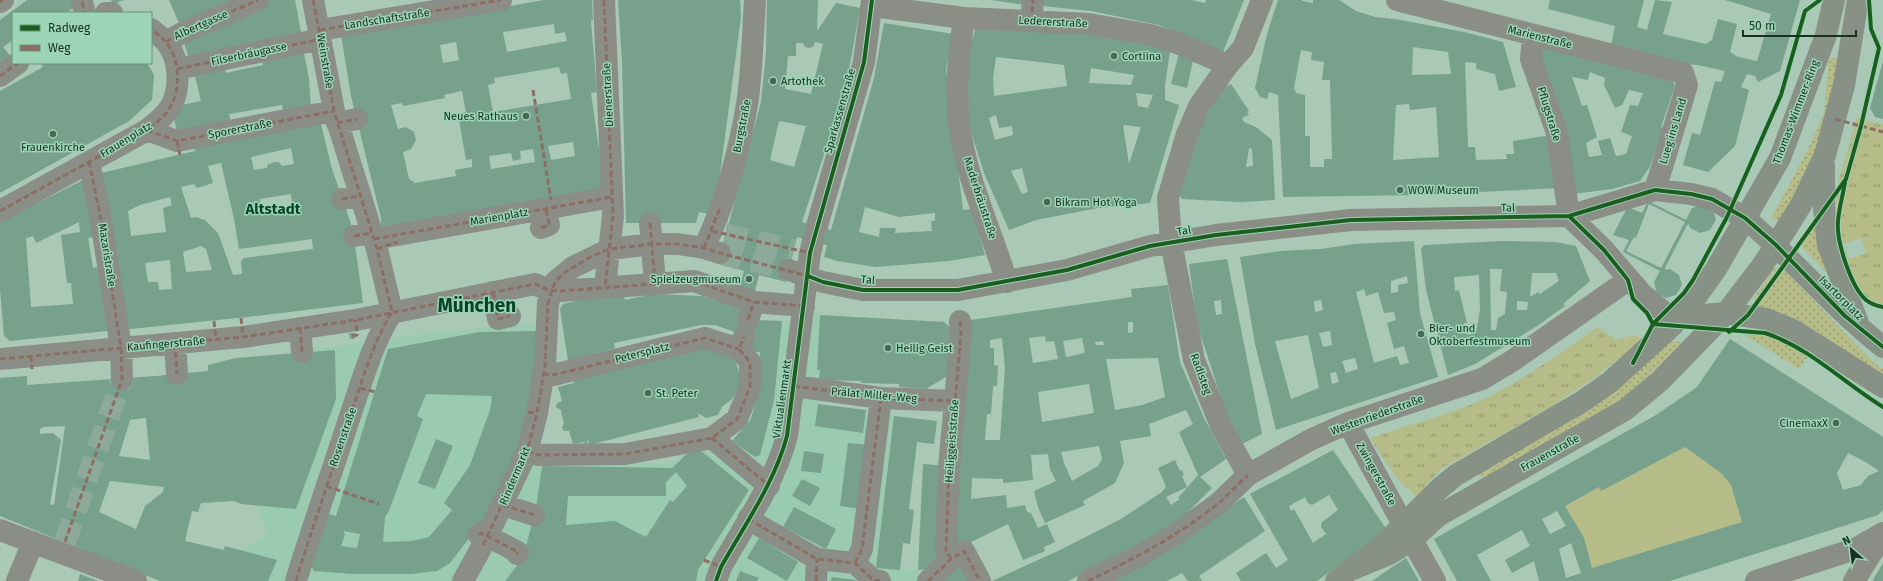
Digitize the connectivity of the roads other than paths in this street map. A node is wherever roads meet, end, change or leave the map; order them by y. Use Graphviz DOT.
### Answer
graph roads {
  1 [pos="3,0"];
  2 [pos="258,0"];
  3 [pos="313,0"];
  4 [pos="501,0"];
  5 [pos="604,0"];
  6 [pos="755,0"];
  7 [pos="1262,0"];
  8 [pos="1397,0"];
  9 [pos="1834,0"];
  10 [pos="1858,0"];
  11 [pos="0,2"];
  12 [pos="872,3"];
  13 [pos="964,18"];
  14 [pos="320,35"];
  15 [pos="158,36"];
  16 [pos="1533,36"];
  17 [pos="1819,53"];
  18 [pos="1849,60"];
  19 [pos="17,64"];
  20 [pos="1228,65"];
  21 [pos="177,69"];
  22 [pos="1683,72"];
  23 [pos="0,76"];
  24 [pos="343,118"];
  25 [pos="147,130"];
  26 [pos="1825,155"];
  27 [pos="89,162"];
  28 [pos="1654,190"];
  29 [pos="612,193"];
  30 [pos="0,211"];
  31 [pos="1569,216"];
  32 [pos="1745,218"];
  33 [pos="651,234"];
  34 [pos="380,242"];
  35 [pos="1171,242"];
  36 [pos="1776,245"];
  37 [pos="610,249"];
  38 [pos="805,253"];
  39 [pos="1716,269"];
  40 [pos="1628,280"];
  41 [pos="1007,282"];
  42 [pos="655,283"];
  43 [pos="605,287"];
  44 [pos="552,291"];
  45 [pos="493,292"];
  46 [pos="804,306"];
  47 [pos="392,312"];
  48 [pos="1726,313"];
  49 [pos="510,316"];
  50 [pos="1680,317"];
  51 [pos="960,321"];
  52 [pos="746,327"];
  53 [pos="300,328"];
  54 [pos="1861,330"];
  55 [pos="174,343"];
  56 [pos="1883,347"];
  57 [pos="121,348"];
  58 [pos="302,352"];
  59 [pos="0,359"];
  60 [pos="177,374"];
  61 [pos="543,374"];
  62 [pos="122,379"];
  63 [pos="794,386"];
  64 [pos="1883,387"];
  65 [pos="881,398"];
  66 [pos="955,401"];
  67 [pos="1348,423"];
  68 [pos="712,438"];
  69 [pos="527,452"];
  70 [pos="1248,475"];
  71 [pos="769,486"];
  72 [pos="503,505"];
  73 [pos="534,515"];
  74 [pos="748,519"];
  75 [pos="0,530"];
  76 [pos="1408,533"];
  77 [pos="1883,534"];
  78 [pos="483,539"];
  79 [pos="33,542"];
  80 [pos="517,554"];
  81 [pos="817,559"];
  82 [pos="951,559"];
  83 [pos="854,563"];
  84 [pos="714,569"];
  85 [pos="1803,574"];
  86 [pos="17,581"];
  87 [pos="136,581"];
  88 [pos="296,581"];
  89 [pos="462,581"];
  90 [pos="816,581"];
  91 [pos="880,581"];
  92 [pos="928,581"];
  93 [pos="980,581"];
  94 [pos="1088,581"];
  95 [pos="1336,581"];
  96 [pos="1434,581"];
  97 [pos="1756,581"];
  98 [pos="1854,581"];
  1 -- 11 [label="street"];
  2 -- 15 [label="street, Albertgasse"];
  3 -- 14 [label="street, Weinstraße"];
  4 -- 14 [label="street, Landschaftstraße"];
  5 -- 29 [label="street, Dienerstraße"];
  6 -- 33 [label="street, Burgstraße"];
  7 -- 20 [label="street, Radlsteg"];
  8 -- 16 [label="street, Marienstraße"];
  9 -- 17 [label="main road, Thomas-Wimmer-Ring"];
  10 -- 18 [label="main road"];
  12 -- 13 [label="street, Ledererstraße"];
  12 -- 38 [label="street, Sparkassenstraße"];
  13 -- 20 [label="street, Ledererstraße"];
  13 -- 41 [label="street, Maderbräustraße"];
  14 -- 21 [label="street, Filserbräugasse"];
  14 -- 24 [label="street, Weinstraße"];
  15 -- 21 [label="street, Frauenplatz"];
  16 -- 22 [label="street, Marienstraße"];
  16 -- 31 [label="street, Pflugstraße"];
  17 -- 18 [label="main road"];
  17 -- 32 [label="main road, Thomas-Wimmer-Ring"];
  18 -- 26 [label="main road"];
  19 -- 23 [label="street"];
  20 -- 35 [label="street, Radlsteg"];
  21 -- 25 [label="street, Frauenplatz"];
  22 -- 28 [label="street, Lueg ins Land"];
  24 -- 25 [label="street, Sporerstraße"];
  24 -- 34 [label="street, Weinstraße"];
  25 -- 27 [label="street, Frauenplatz"];
  26 -- 36 [label="main road"];
  26 -- 54 [label="main road"];
  27 -- 30 [label="street, Frauenplatz"];
  27 -- 57 [label="street, Mazaristraße"];
  28 -- 31 [label="street, Tal"];
  28 -- 32 [label="street, Tal"];
  29 -- 34 [label="street, Marienplatz"];
  29 -- 37 [label="street"];
  31 -- 35 [label="street, Tal"];
  31 -- 40 [label="street"];
  32 -- 36 [label="main road, Isartorplatz"];
  32 -- 39 [label="main road"];
  33 -- 37 [label="street"];
  33 -- 42 [label="street"];
  34 -- 47 [label="street"];
  35 -- 41 [label="street, Tal"];
  35 -- 70 [label="street, Radlsteg"];
  36 -- 48 [label="main road"];
  36 -- 54 [label="main road, Isartorplatz"];
  37 -- 43 [label="street"];
  37 -- 44 [label="street"];
  38 -- 41 [label="street, Tal"];
  38 -- 46 [label="street, Viktualienmarkt"];
  39 -- 48 [label="main road"];
  39 -- 50 [label="main road"];
  40 -- 50 [label="street"];
  40 -- 67 [label="street, Westenriederstraße"];
  42 -- 43 [label="street"];
  42 -- 52 [label="street"];
  43 -- 44 [label="street"];
  44 -- 45 [label="street"];
  44 -- 61 [label="street, Rindermarkt"];
  45 -- 47 [label="street"];
  45 -- 49 [label="street"];
  46 -- 52 [label="street"];
  46 -- 63 [label="street, Viktualienmarkt"];
  47 -- 53 [label="street, Kaufingerstraße"];
  47 -- 88 [label="street, Rosenstraße"];
  48 -- 50 [label="street"];
  48 -- 64 [label="main road"];
  48 -- 76 [label="main road, Frauenstraße"];
  50 -- 76 [label="main road, Frauenstraße"];
  51 -- 66 [label="street, Heiliggeiststraße"];
  52 -- 61 [label="street, Petersplatz"];
  52 -- 68 [label="street"];
  53 -- 55 [label="street, Kaufingerstraße"];
  53 -- 58 [label="street"];
  54 -- 56 [label="main road, Isartorplatz"];
  55 -- 57 [label="street, Kaufingerstraße"];
  55 -- 60 [label="street"];
  57 -- 59 [label="street, Kaufingerstraße"];
  57 -- 62 [label="street, Mazaristraße"];
  61 -- 69 [label="street, Rindermarkt"];
  63 -- 65 [label="street, Prälat-Miller-Weg"];
  63 -- 71 [label="street, Viktualienmarkt"];
  65 -- 66 [label="street, Prälat-Miller-Weg"];
  65 -- 83 [label="street"];
  66 -- 82 [label="street, Heiliggeiststraße"];
  67 -- 70 [label="street, Westenriederstraße"];
  67 -- 76 [label="street, Zwingerstraße"];
  68 -- 69 [label="street"];
  68 -- 71 [label="street"];
  69 -- 72 [label="street, Rindermarkt"];
  70 -- 94 [label="street, Westenriederstraße"];
  71 -- 74 [label="street, Viktualienmarkt"];
  72 -- 73 [label="street"];
  72 -- 78 [label="street, Rindermarkt"];
  74 -- 81 [label="street"];
  74 -- 84 [label="street, Viktualienmarkt"];
  75 -- 79 [label="street"];
  76 -- 95 [label="main road, Frauenstraße"];
  76 -- 96 [label="street, Zwingerstraße"];
  77 -- 85 [label="street"];
  77 -- 98 [label="street"];
  78 -- 80 [label="street"];
  78 -- 89 [label="street, Rindermarkt"];
  79 -- 86 [label="street"];
  79 -- 87 [label="street"];
  81 -- 83 [label="street"];
  81 -- 90 [label="street"];
  82 -- 92 [label="street"];
  82 -- 93 [label="street"];
  83 -- 91 [label="street"];
  85 -- 97 [label="street"];
}
